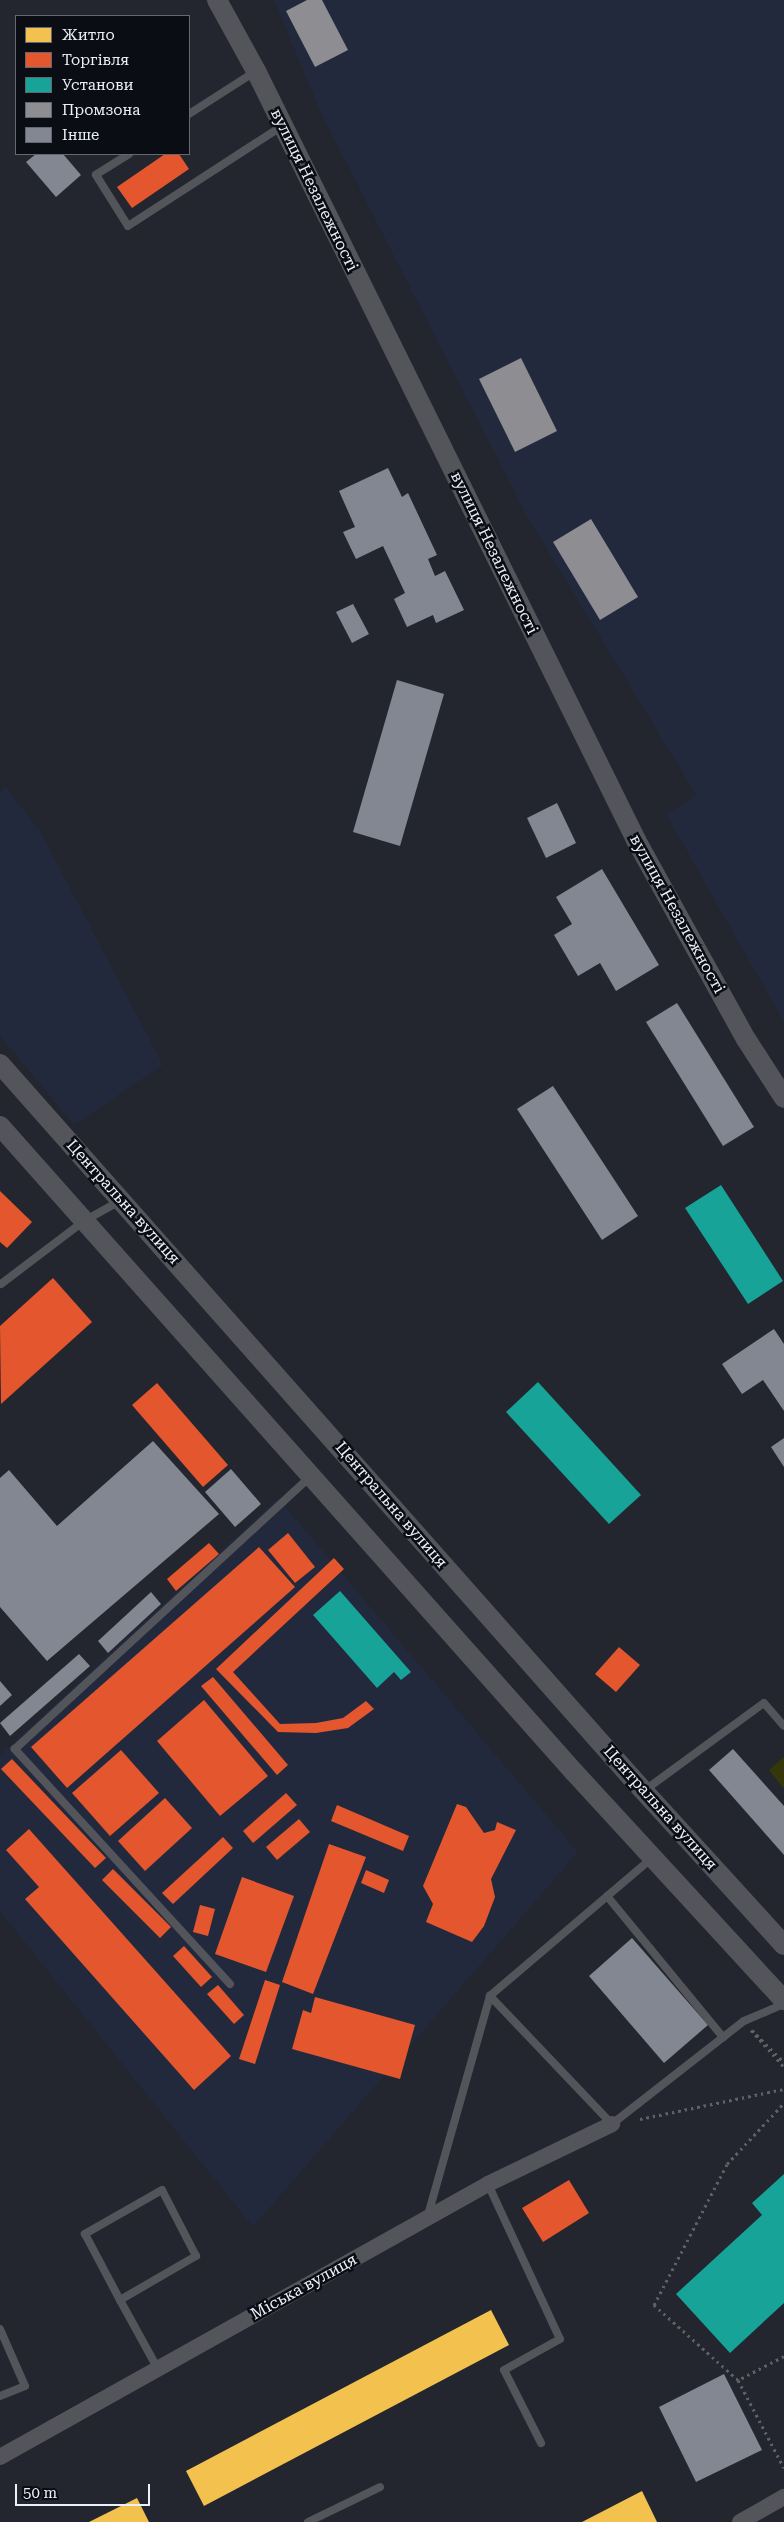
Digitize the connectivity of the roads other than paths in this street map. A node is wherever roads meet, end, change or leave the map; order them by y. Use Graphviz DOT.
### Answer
graph roads {
  1 [pos="217,0"];
  2 [pos="256,70"];
  3 [pos="190,113"];
  4 [pos="282,126"];
  5 [pos="127,155"];
  6 [pos="0,1064"];
  7 [pos="784,1098"];
  8 [pos="0,1126"];
  9 [pos="121,1200"];
  10 [pos="84,1221"];
  11 [pos="0,1284"];
  12 [pos="310,1476"];
  13 [pos="784,1726"];
  14 [pos="644,1791"];
  15 [pos="652,1858"];
  16 [pos="607,1896"];
  17 [pos="784,1945"];
  18 [pos="230,1984"];
  19 [pos="490,1996"];
  20 [pos="784,2000"];
  21 [pos="784,2004"];
  22 [pos="723,2037"];
  23 [pos="612,2124"];
  24 [pos="488,2184"];
  25 [pos="427,2218"];
  26 [pos="120,2300"];
  27 [pos="0,2329"];
  28 [pos="158,2369"];
  29 [pos="0,2396"];
  30 [pos="541,2444"];
  31 [pos="0,2457"];
  32 [pos="380,2487"];
  33 [pos="784,2497"];
  34 [pos="308,2522"];
  35 [pos="740,2522"];
  1 -- 2 [label="street, вулиця Незалежності"];
  2 -- 3 [label="lane"];
  2 -- 4 [label="street, вулиця Незалежності"];
  4 -- 5 [label="lane"];
  4 -- 7 [label="street, вулиця Незалежності"];
  6 -- 9 [label="street, Центральна вулиця"];
  8 -- 10 [label="street"];
  9 -- 10 [label="lane"];
  9 -- 14 [label="street, Центральна вулиця"];
  10 -- 11 [label="lane"];
  10 -- 12 [label="street"];
  12 -- 15 [label="street"];
  12 -- 18 [label="lane"];
  13 -- 14 [label="lane"];
  14 -- 17 [label="street, Центральна вулиця"];
  15 -- 16 [label="lane"];
  15 -- 20 [label="street"];
  16 -- 19 [label="lane"];
  16 -- 22 [label="lane"];
  19 -- 23 [label="lane"];
  19 -- 25 [label="lane"];
  21 -- 22 [label="lane"];
  22 -- 23 [label="lane"];
  23 -- 24 [label="street, Міська вулиця"];
  24 -- 25 [label="street, Міська вулиця"];
  24 -- 30 [label="lane"];
  25 -- 28 [label="street, Міська вулиця"];
  26 -- 26 [label="lane"];
  26 -- 28 [label="lane"];
  27 -- 29 [label="lane"];
  28 -- 31 [label="street, Міська вулиця"];
  32 -- 34 [label="lane"];
  33 -- 35 [label="street"];
}
